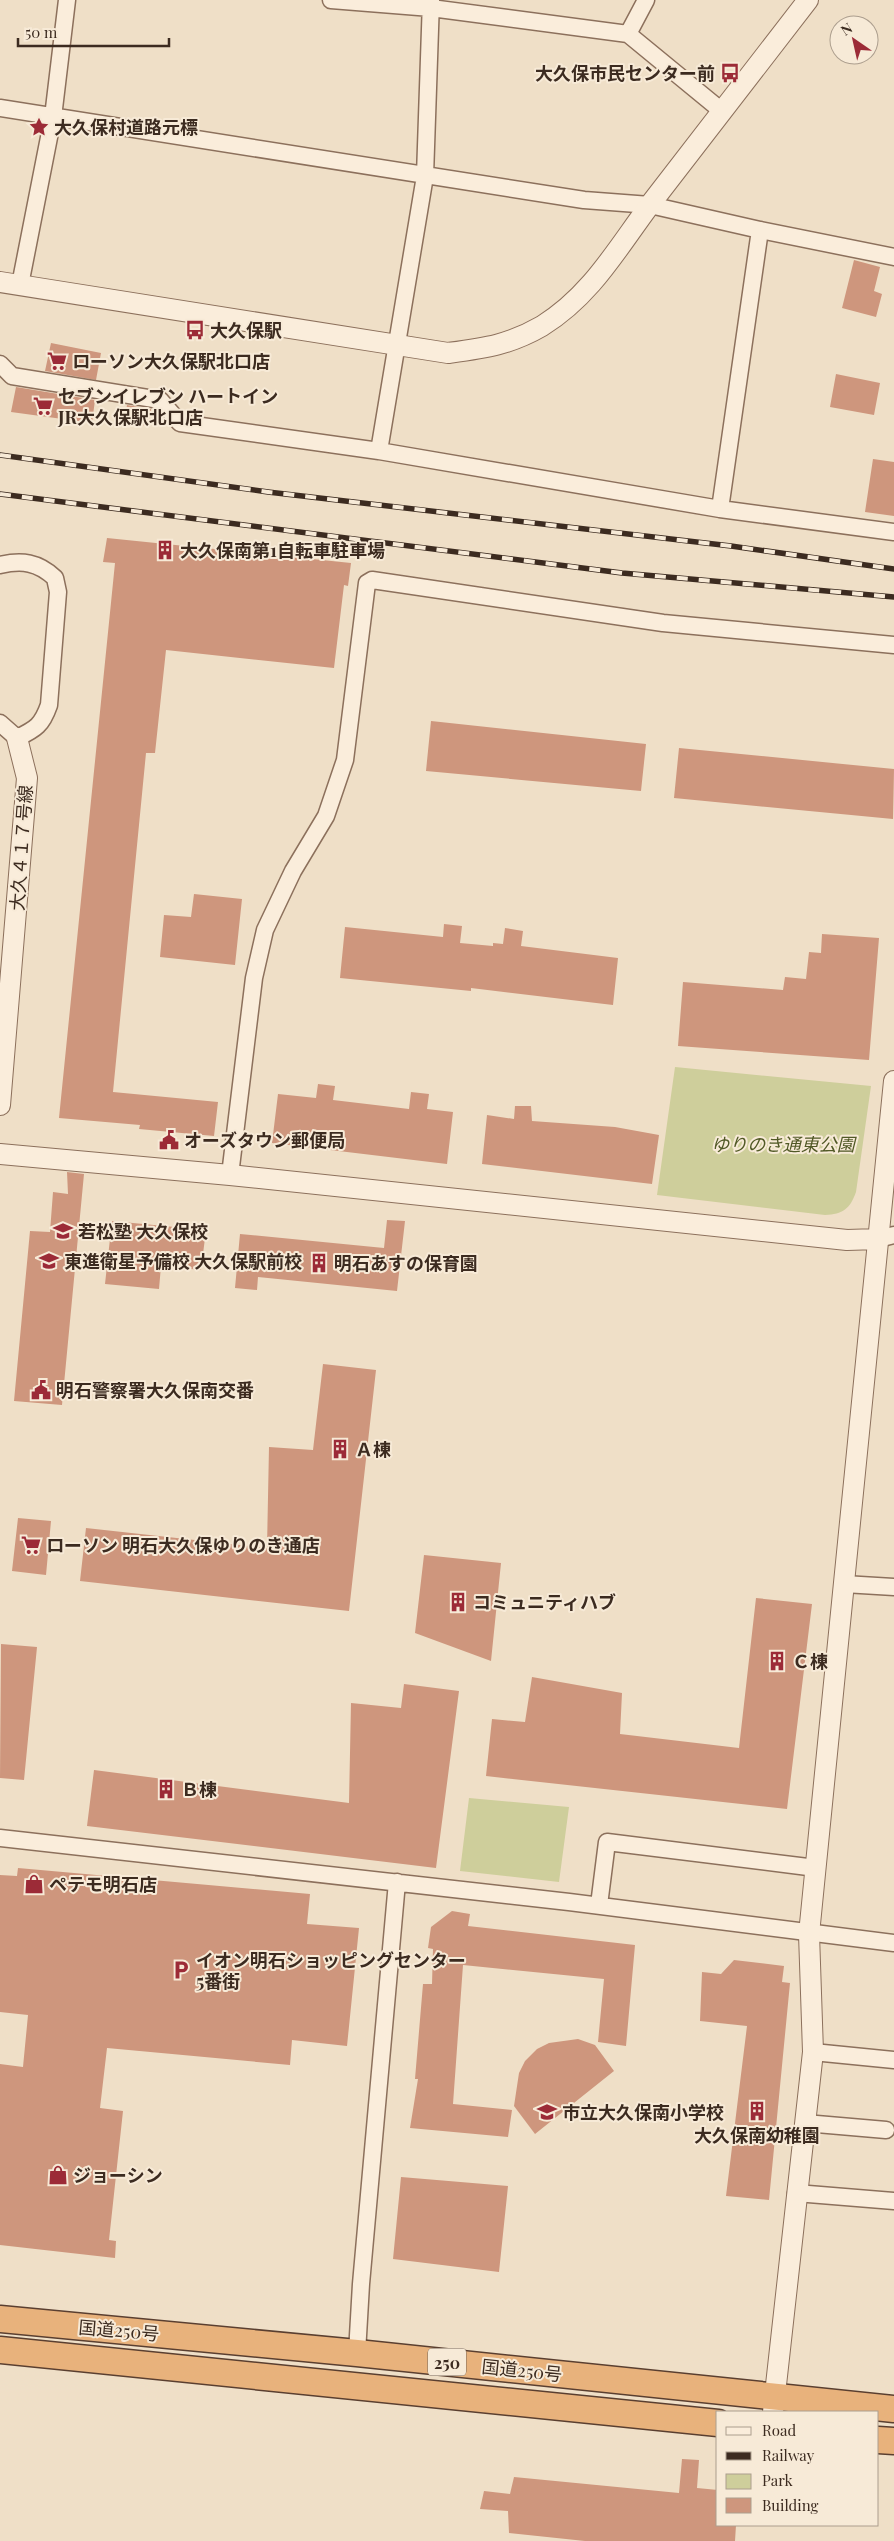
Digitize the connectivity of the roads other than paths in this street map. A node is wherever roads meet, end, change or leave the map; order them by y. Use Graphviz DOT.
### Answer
graph roads {
  1 [pos="67,0"];
  2 [pos="331,0"];
  3 [pos="646,0"];
  4 [pos="808,0"];
  5 [pos="431,4"];
  6 [pos="628,34"];
  7 [pos="0,108"];
  8 [pos="723,112"];
  9 [pos="53,117"];
  10 [pos="425,176"];
  11 [pos="650,205"];
  12 [pos="760,230"];
  13 [pos="894,257"];
  14 [pos="0,282"];
  15 [pos="20,284"];
  16 [pos="397,347"];
  17 [pos="0,364"];
  18 [pos="378,451"];
  19 [pos="720,509"];
  20 [pos="894,532"];
  21 [pos="0,565"];
  22 [pos="894,645"];
  23 [pos="0,723"];
  24 [pos="17,738"];
  25 [pos="894,1081"];
  26 [pos="0,1105"];
  27 [pos="0,1154"];
  28 [pos="230,1175"];
  29 [pos="886,1237"];
  30 [pos="844,1584"];
  31 [pos="894,1586"];
  32 [pos="0,1838"];
  33 [pos="816,1868"];
  34 [pos="397,1882"];
  35 [pos="599,1906"];
  36 [pos="809,1934"];
  37 [pos="894,1943"];
  38 [pos="813,2052"];
  39 [pos="894,2060"];
  40 [pos="805,2123"];
  41 [pos="886,2130"];
  42 [pos="796,2193"];
  43 [pos="894,2201"];
  44 [pos="0,2319"];
  45 [pos="0,2350"];
  46 [pos="357,2353"];
  47 [pos="774,2404"];
  48 [pos="894,2409"];
  49 [pos="716,2423"];
  50 [pos="879,2440"];
  51 [pos="894,2441"];
  1 -- 9 [label="street"];
  2 -- 5 [label="street"];
  3 -- 6 [label="street"];
  4 -- 8 [label="street"];
  5 -- 6 [label="street"];
  5 -- 10 [label="street"];
  6 -- 8 [label="street"];
  7 -- 9 [label="street"];
  8 -- 11 [label="street"];
  9 -- 10 [label="street"];
  9 -- 15 [label="street"];
  10 -- 11 [label="street"];
  10 -- 16 [label="street"];
  11 -- 12 [label="street"];
  11 -- 16 [label="street"];
  12 -- 13 [label="street"];
  12 -- 19 [label="street"];
  14 -- 15 [label="street"];
  15 -- 16 [label="street"];
  16 -- 18 [label="street"];
  17 -- 18 [label="street"];
  18 -- 19 [label="street"];
  19 -- 20 [label="street"];
  21 -- 24 [label="street"];
  22 -- 28 [label="street"];
  23 -- 24 [label="street"];
  24 -- 26 [label="street, 大久４１７号線"];
  25 -- 29 [label="street"];
  27 -- 28 [label="street"];
  28 -- 29 [label="street"];
  29 -- 30 [label="street"];
  30 -- 31 [label="street"];
  30 -- 33 [label="street"];
  32 -- 34 [label="street"];
  33 -- 35 [label="street"];
  33 -- 36 [label="street"];
  34 -- 35 [label="street"];
  34 -- 46 [label="street"];
  35 -- 36 [label="street"];
  36 -- 37 [label="street"];
  36 -- 38 [label="street"];
  38 -- 39 [label="street"];
  38 -- 40 [label="street"];
  40 -- 41 [label="street"];
  40 -- 42 [label="street"];
  42 -- 43 [label="street"];
  42 -- 47 [label="street"];
  44 -- 46 [label="highway, 国道250号 / 250"];
  45 -- 49 [label="highway, 国道250号 / 250"];
  46 -- 47 [label="highway, 国道250号 / 250"];
  47 -- 48 [label="highway, 国道250号 / 250"];
  50 -- 51 [label="highway"];
}
